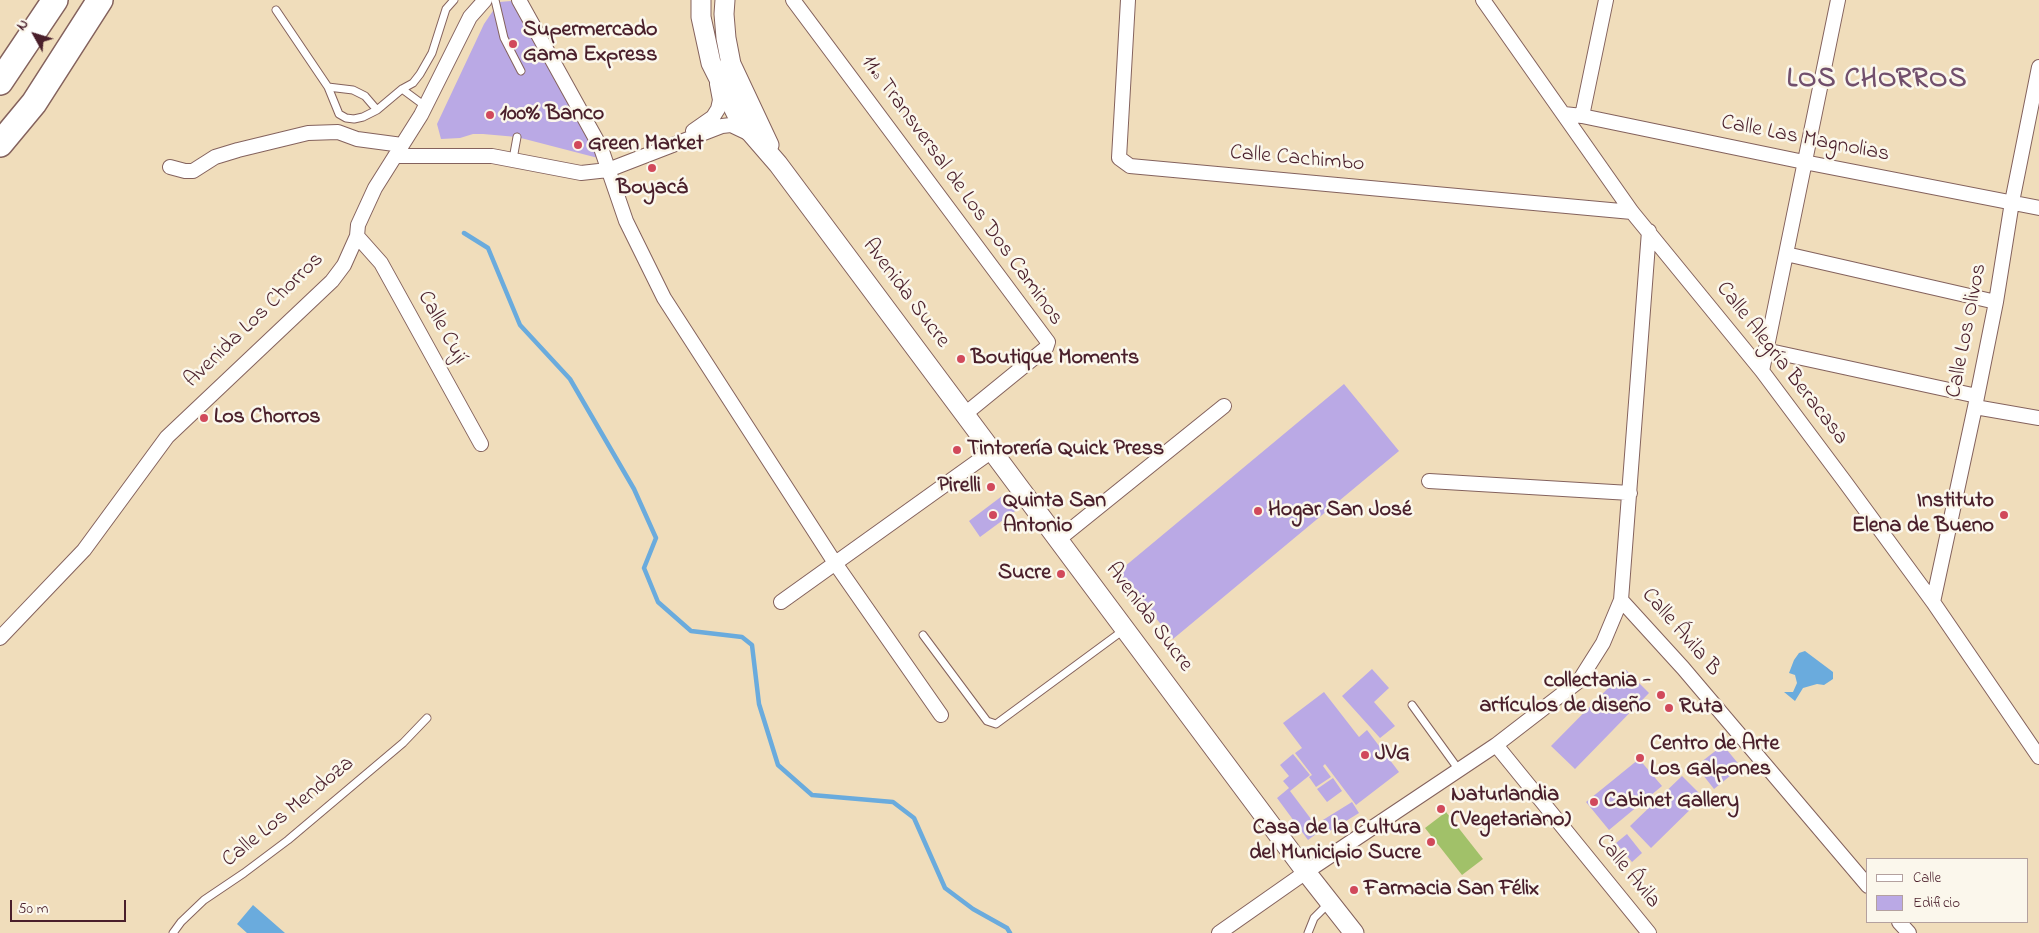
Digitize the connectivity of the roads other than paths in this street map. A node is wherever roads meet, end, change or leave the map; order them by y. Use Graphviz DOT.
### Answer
graph roads {
  1 [pos="55,0"];
  2 [pos="100,0"];
  3 [pos="454,0"];
  4 [pos="484,0"];
  5 [pos="495,0"];
  6 [pos="519,0"];
  7 [pos="701,0"];
  8 [pos="725,0"];
  9 [pos="794,0"];
  10 [pos="1128,0"];
  11 [pos="1483,0"];
  12 [pos="1606,0"];
  13 [pos="1838,0"];
  14 [pos="276,10"];
  15 [pos="711,63"];
  16 [pos="2039,67"];
  17 [pos="521,71"];
  18 [pos="0,82"];
  19 [pos="328,87"];
  20 [pos="402,89"];
  21 [pos="425,106"];
  22 [pos="377,110"];
  23 [pos="1564,114"];
  24 [pos="1582,116"];
  25 [pos="752,134"];
  26 [pos="517,137"];
  27 [pos="676,143"];
  28 [pos="0,144"];
  29 [pos="399,150"];
  30 [pos="513,159"];
  31 [pos="1804,162"];
  32 [pos="778,164"];
  33 [pos="170,167"];
  34 [pos="608,170"];
  35 [pos="2012,202"];
  36 [pos="2039,208"];
  37 [pos="1632,212"];
  38 [pos="1649,231"];
  39 [pos="357,236"];
  40 [pos="1786,254"];
  41 [pos="1996,302"];
  42 [pos="1765,350"];
  43 [pos="1762,371"];
  44 [pos="1976,402"];
  45 [pos="1224,406"];
  46 [pos="965,414"];
  47 [pos="2039,418"];
  48 [pos="481,444"];
  49 [pos="992,451"];
  50 [pos="1429,481"];
  51 [pos="1630,493"];
  52 [pos="1059,539"];
  53 [pos="835,563"];
  54 [pos="1621,600"];
  55 [pos="781,602"];
  56 [pos="1933,602"];
  57 [pos="1125,628"];
  58 [pos="923,635"];
  59 [pos="0,638"];
  60 [pos="1412,705"];
  61 [pos="941,715"];
  62 [pos="427,718"];
  63 [pos="1496,745"];
  64 [pos="2039,757"];
  65 [pos="1459,770"];
  66 [pos="1306,872"];
  67 [pos="1866,884"];
  68 [pos="1330,902"];
  69 [pos="1900,923"];
  70 [pos="173,933"];
  71 [pos="1219,933"];
  72 [pos="1308,933"];
  73 [pos="1354,933"];
  74 [pos="1650,933"];
  75 [pos="1909,933"];
  1 -- 18 [label="highway"];
  2 -- 28 [label="highway"];
  3 -- 20 [label="lane"];
  4 -- 21 [label="street, Avenida Los Chorros"];
  5 -- 17 [label="lane"];
  6 -- 34 [label="street"];
  7 -- 15 [label="main road, Avenida Sucre"];
  8 -- 32 [label="main road, Avenida Sucre"];
  9 -- 46 [label="street, 11.ª Transversal de Los Dos Caminos"];
  10 -- 37 [label="street, Calle Cachimbo"];
  11 -- 23 [label="street, Calle Alegría Beracasa"];
  12 -- 24 [label="street"];
  13 -- 31 [label="street"];
  14 -- 19 [label="lane"];
  15 -- 25 [label="main road, Avenida Sucre"];
  15 -- 27 [label="street"];
  16 -- 35 [label="street, Calle Los Olivos"];
  19 -- 22 [label="lane"];
  19 -- 22 [label="lane"];
  20 -- 21 [label="lane"];
  20 -- 22 [label="lane"];
  21 -- 29 [label="street, Avenida Los Chorros"];
  23 -- 24 [label="street, Calle Las Magnolias"];
  23 -- 37 [label="street, Calle Alegría Beracasa"];
  24 -- 31 [label="street, Calle Las Magnolias"];
  25 -- 27 [label="street"];
  25 -- 32 [label="main road, Avenida Sucre"];
  26 -- 30 [label="lane"];
  27 -- 34 [label="street"];
  29 -- 30 [label="street"];
  29 -- 33 [label="street"];
  29 -- 39 [label="street, Avenida Los Chorros"];
  30 -- 34 [label="street"];
  31 -- 35 [label="street, Calle Las Magnolias"];
  31 -- 40 [label="street"];
  32 -- 46 [label="main road, Avenida Sucre"];
  34 -- 53 [label="street"];
  35 -- 36 [label="street, Calle Las Magnolias"];
  35 -- 41 [label="street, Calle Los Olivos"];
  37 -- 38 [label="street, Calle Alegría Beracasa"];
  38 -- 43 [label="street, Calle Alegría Beracasa"];
  38 -- 51 [label="street, Calle Ávila B"];
  39 -- 48 [label="street, Calle Cují"];
  39 -- 59 [label="street, Avenida Los Chorros"];
  40 -- 41 [label="street"];
  40 -- 42 [label="street"];
  41 -- 44 [label="street, Calle Los Olivos"];
  42 -- 43 [label="street"];
  42 -- 44 [label="street"];
  43 -- 56 [label="street, Calle Alegría Beracasa"];
  44 -- 47 [label="street"];
  44 -- 56 [label="street, Calle Los Olivos"];
  45 -- 52 [label="street"];
  46 -- 49 [label="main road, Avenida Sucre"];
  49 -- 52 [label="main road, Avenida Sucre"];
  49 -- 53 [label="street"];
  50 -- 51 [label="street"];
  51 -- 54 [label="street, Calle Ávila B"];
  52 -- 57 [label="main road, Avenida Sucre"];
  53 -- 55 [label="street"];
  53 -- 61 [label="street"];
  54 -- 63 [label="street"];
  54 -- 67 [label="street, Calle Ávila B"];
  56 -- 64 [label="street, Calle Alegría Beracasa"];
  57 -- 58 [label="lane"];
  57 -- 66 [label="main road, Avenida Sucre"];
  60 -- 65 [label="lane"];
  62 -- 70 [label="lane, Calle Los Mendoza"];
  63 -- 65 [label="street"];
  63 -- 74 [label="street, Calle Ávila"];
  65 -- 66 [label="street"];
  66 -- 68 [label="main road, Avenida Sucre"];
  66 -- 71 [label="street"];
  68 -- 72 [label="lane"];
  68 -- 73 [label="main road, Avenida Sucre"];
  69 -- 75 [label="street"];
}
